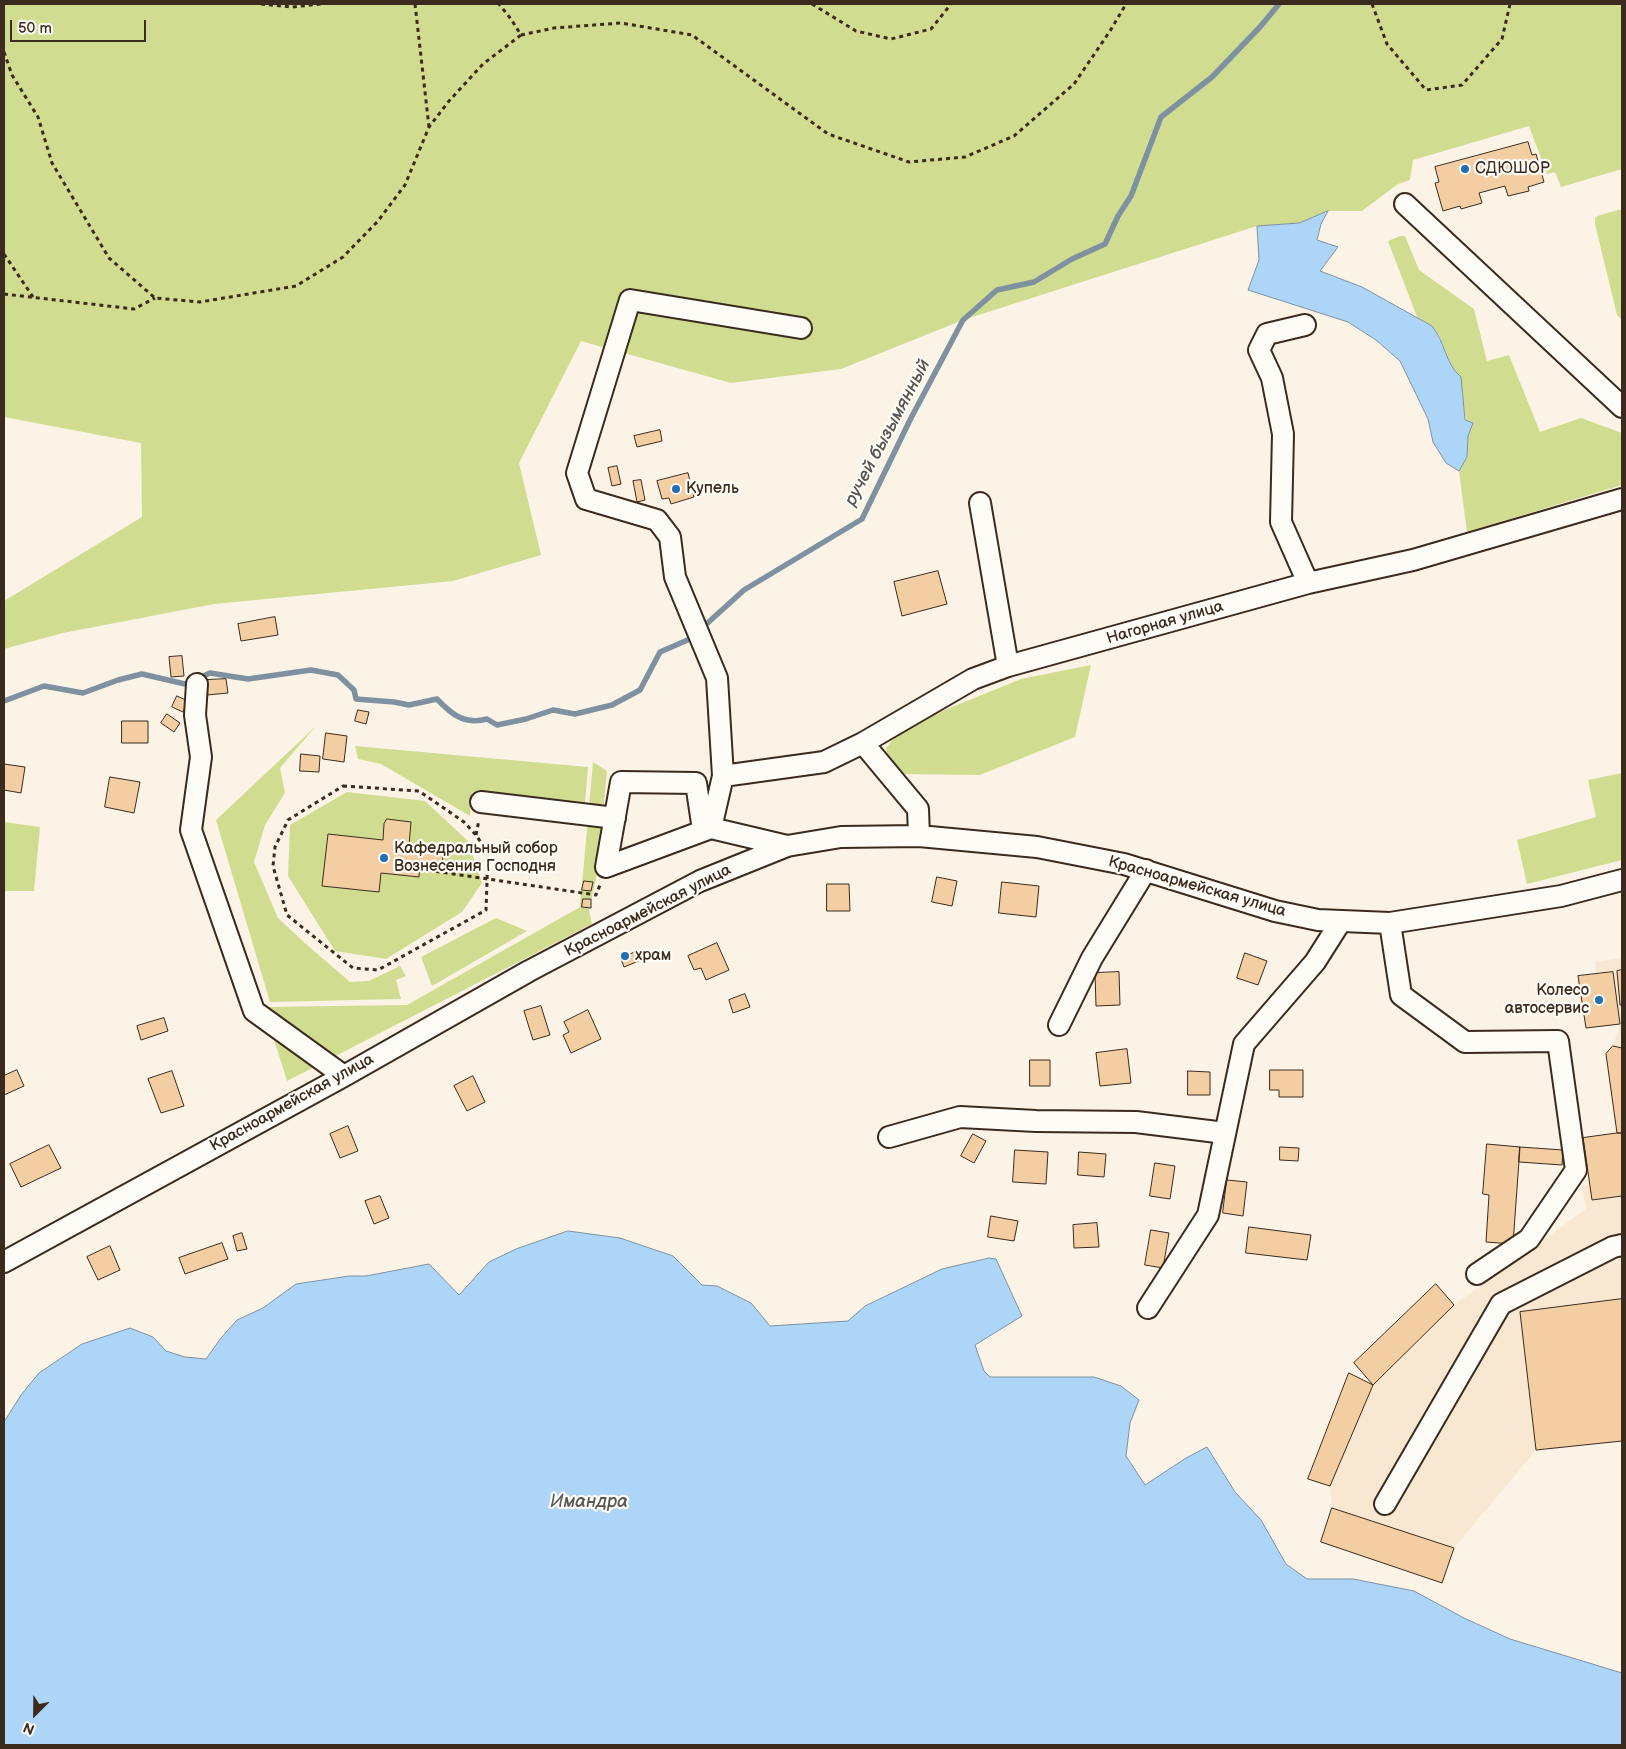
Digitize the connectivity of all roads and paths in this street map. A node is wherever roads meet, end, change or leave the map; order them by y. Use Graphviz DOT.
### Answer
graph roads {
  1 [pos="261,4"];
  2 [pos="321,4"];
  3 [pos="415,4"];
  4 [pos="499,4"];
  5 [pos="812,4"];
  6 [pos="951,4"];
  7 [pos="1122,4"];
  8 [pos="1126,4"];
  9 [pos="1372,4"];
  10 [pos="1510,4"];
  11 [pos="1121,10"];
  12 [pos="521,35"];
  13 [pos="4,52"];
  14 [pos="429,127"];
  15 [pos="1405,204"];
  16 [pos="4,254"];
  17 [pos="4,294"];
  18 [pos="33,297"];
  19 [pos="155,298"];
  20 [pos="1305,325"];
  21 [pos="802,328"];
  22 [pos="1622,407"];
  23 [pos="1622,499"];
  24 [pos="980,503"];
  25 [pos="1308,583"];
  26 [pos="1008,666"];
  27 [pos="197,684"];
  28 [pos="863,743"];
  29 [pos="723,776"];
  30 [pos="481,802"];
  31 [pos="615,818"];
  32 [pos="707,829"];
  33 [pos="919,836"];
  34 [pos="787,846"];
  35 [pos="606,867"];
  36 [pos="420,869"];
  37 [pos="1146,870"];
  38 [pos="487,879"];
  39 [pos="1622,880"];
  40 [pos="1341,921"];
  41 [pos="1390,922"];
  42 [pos="1059,1025"];
  43 [pos="344,1076"];
  44 [pos="1225,1133"];
  45 [pos="888,1137"];
  46 [pos="1622,1246"];
  47 [pos="4,1262"];
  48 [pos="1476,1274"];
  49 [pos="1148,1308"];
  50 [pos="1385,1504"];
  1 -- 2 [label="path"];
  3 -- 14 [label="path"];
  4 -- 12 [label="path"];
  5 -- 6 [label="path"];
  7 -- 11 [label="path"];
  8 -- 11 [label="path"];
  9 -- 10 [label="path"];
  11 -- 12 [label="path"];
  12 -- 14 [label="path"];
  13 -- 19 [label="path"];
  14 -- 19 [label="path"];
  15 -- 22 [label="street"];
  16 -- 18 [label="path"];
  17 -- 18 [label="path"];
  18 -- 19 [label="path"];
  20 -- 25 [label="street"];
  21 -- 29 [label="street"];
  23 -- 25 [label="street, Нагорная улица"];
  24 -- 26 [label="street"];
  25 -- 26 [label="street, Нагорная улица"];
  26 -- 28 [label="street, Нагорная улица"];
  27 -- 43 [label="street"];
  28 -- 29 [label="street, Нагорная улица"];
  28 -- 33 [label="street"];
  29 -- 32 [label="street"];
  30 -- 31 [label="street"];
  31 -- 32 [label="street"];
  31 -- 35 [label="street"];
  32 -- 34 [label="street"];
  32 -- 35 [label="street"];
  33 -- 34 [label="street, Красноармейская улица"];
  33 -- 37 [label="street, Красноармейская улица"];
  34 -- 43 [label="street, Красноармейская улица"];
  35 -- 38 [label="path"];
  36 -- 38 [label="path"];
  37 -- 40 [label="street, Красноармейская улица"];
  37 -- 42 [label="street"];
  38 -- 38 [label="path"];
  39 -- 41 [label="street, Красноармейская улица"];
  40 -- 41 [label="street, Красноармейская улица"];
  40 -- 44 [label="street"];
  41 -- 48 [label="street"];
  43 -- 47 [label="street, Красноармейская улица"];
  44 -- 45 [label="street"];
  44 -- 49 [label="street"];
  46 -- 50 [label="street"];
}
